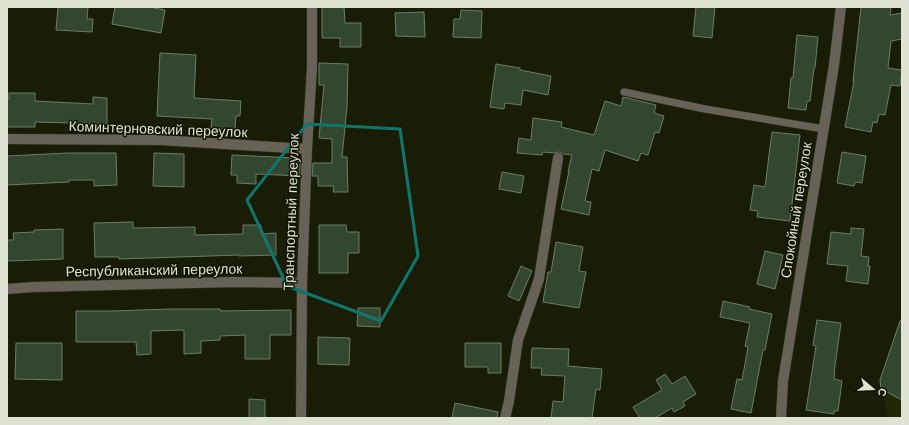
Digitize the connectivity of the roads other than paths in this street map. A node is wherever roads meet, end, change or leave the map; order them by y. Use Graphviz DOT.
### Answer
graph roads {
  1 [pos="312,7"];
  2 [pos="841,7"];
  3 [pos="624,92"];
  4 [pos="824,129"];
  5 [pos="7,139"];
  6 [pos="307,149"];
  7 [pos="558,158"];
  8 [pos="302,283"];
  9 [pos="7,288"];
  10 [pos="301,418"];
  11 [pos="505,418"];
  12 [pos="781,418"];
  1 -- 6 [label="street, Транспортный переулок"];
  2 -- 4 [label="street, Спокойный переулок"];
  3 -- 4 [label="lane"];
  4 -- 12 [label="street, Спокойный переулок"];
  5 -- 6 [label="street, Коминтерновский переулок"];
  6 -- 8 [label="street, Транспортный переулок"];
  7 -- 11 [label="street"];
  8 -- 9 [label="street, Республиканский переулок"];
  8 -- 10 [label="street, Транспортный переулок"];
}
